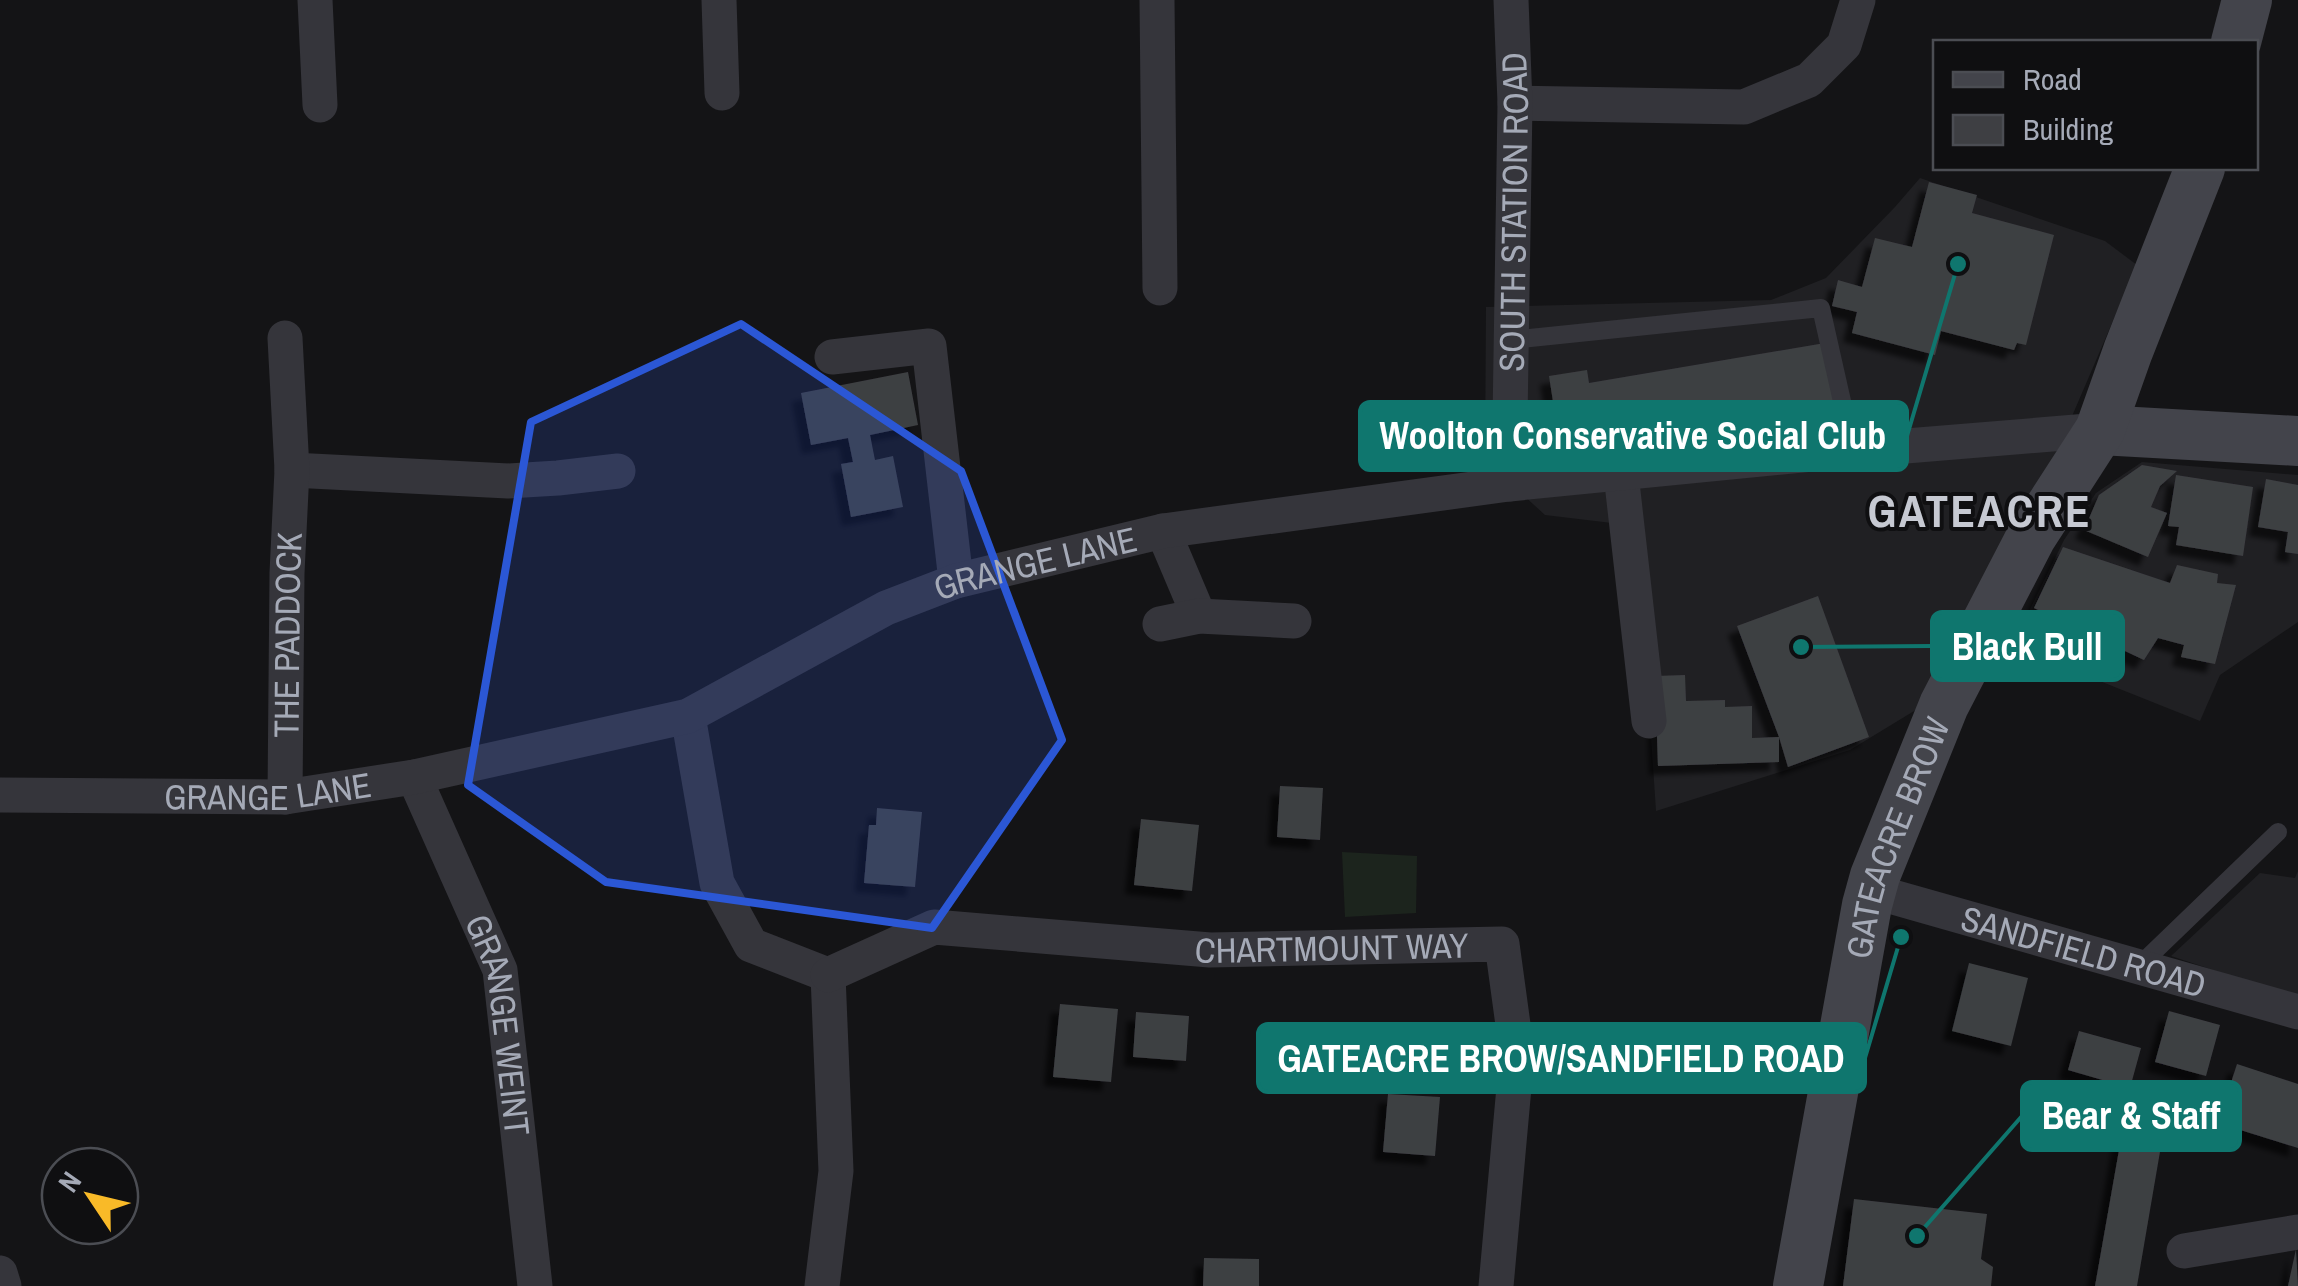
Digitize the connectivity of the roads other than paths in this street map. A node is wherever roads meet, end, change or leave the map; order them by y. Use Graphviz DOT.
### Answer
graph roads {
  1 [pos="314,0"];
  2 [pos="719,0"];
  3 [pos="1157,0"];
  4 [pos="1511,0"];
  5 [pos="1858,0"];
  6 [pos="2247,0"];
  7 [pos="2237,40"];
  8 [pos="722,93"];
  9 [pos="1515,103"];
  10 [pos="320,105"];
  11 [pos="2199,170"];
  12 [pos="1160,288"];
  13 [pos="285,338"];
  14 [pos="1511,340"];
  15 [pos="832,357"];
  16 [pos="2100,430"];
  17 [pos="2298,441"];
  18 [pos="1853,450"];
  19 [pos="292,470"];
  20 [pos="618,471"];
  21 [pos="1621,474"];
  22 [pos="1509,484"];
  23 [pos="1163,530"];
  24 [pos="956,581"];
  25 [pos="1199,616"];
  26 [pos="1294,621"];
  27 [pos="1160,624"];
  28 [pos="688,716"];
  29 [pos="1648,721"];
  30 [pos="414,777"];
  31 [pos="0,795"];
  32 [pos="284,797"];
  33 [pos="2278,832"];
  34 [pos="1872,891"];
  35 [pos="2139,966"];
  36 [pos="828,974"];
  37 [pos="2298,1012"];
  38 [pos="2298,1232"];
  39 [pos="2184,1251"];
  40 [pos="0,1273"];
  41 [pos="4,1286"];
  42 [pos="535,1286"];
  43 [pos="822,1286"];
  44 [pos="1496,1286"];
  45 [pos="1798,1286"];
  1 -- 10 [label="street"];
  2 -- 8 [label="street"];
  3 -- 12 [label="street"];
  4 -- 9 [label="street, SOUTH STATION ROAD"];
  5 -- 9 [label="street"];
  6 -- 7 [label="main road"];
  9 -- 14 [label="street, SOUTH STATION ROAD"];
  11 -- 16 [label="main road, GATEACRE BROW"];
  13 -- 19 [label="street, THE PADDOCK"];
  14 -- 18 [label="lane"];
  14 -- 22 [label="street, SOUTH STATION ROAD"];
  15 -- 24 [label="street"];
  16 -- 17 [label="main road"];
  16 -- 18 [label="street, GRANGE LANE"];
  16 -- 34 [label="main road, GATEACRE BROW"];
  18 -- 21 [label="street, GRANGE LANE"];
  19 -- 20 [label="street"];
  19 -- 32 [label="street, THE PADDOCK"];
  21 -- 22 [label="street, GRANGE LANE"];
  21 -- 29 [label="street"];
  22 -- 23 [label="street, GRANGE LANE"];
  23 -- 24 [label="street, GRANGE LANE"];
  23 -- 25 [label="street"];
  24 -- 28 [label="street, GRANGE LANE"];
  25 -- 26 [label="street"];
  25 -- 27 [label="street"];
  28 -- 30 [label="street, GRANGE LANE"];
  28 -- 36 [label="street"];
  30 -- 32 [label="street, GRANGE LANE"];
  30 -- 42 [label="street, GRANGE WEINT"];
  31 -- 32 [label="street, GRANGE LANE"];
  33 -- 35 [label="lane"];
  34 -- 35 [label="street, SANDFIELD ROAD"];
  34 -- 45 [label="main road, GATEACRE BROW"];
  35 -- 37 [label="street, SANDFIELD ROAD"];
  36 -- 43 [label="street"];
  36 -- 44 [label="street, CHARTMOUNT WAY"];
  38 -- 39 [label="street"];
  40 -- 41 [label="street"];
}
